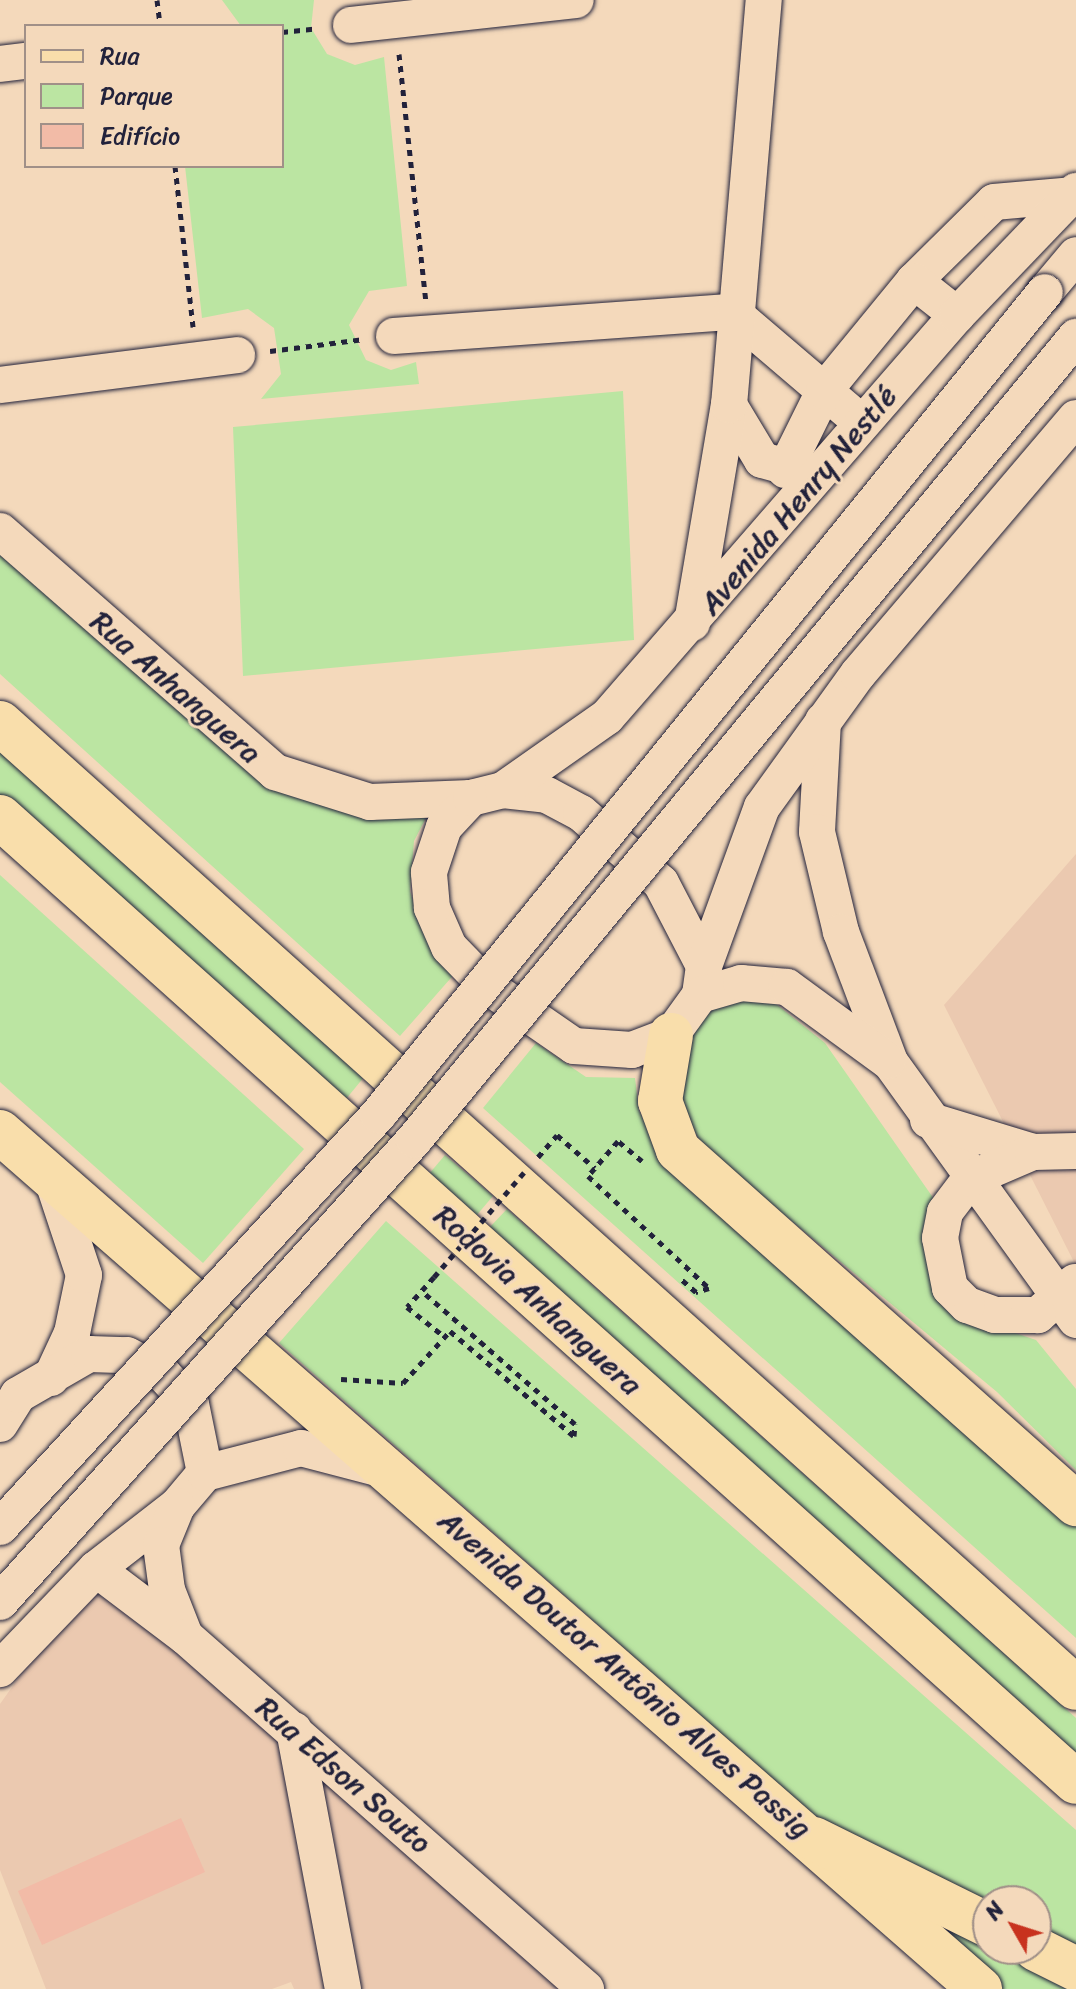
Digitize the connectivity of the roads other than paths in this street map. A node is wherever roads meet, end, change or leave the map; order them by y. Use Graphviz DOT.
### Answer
graph roads {
  1 [pos="576,0"];
  2 [pos="764,0"];
  3 [pos="351,25"];
  4 [pos="24,61"];
  5 [pos="0,64"];
  6 [pos="1074,193"];
  7 [pos="1076,255"];
  8 [pos="914,281"];
  9 [pos="732,312"];
  10 [pos="957,315"];
  11 [pos="412,334"];
  12 [pos="1076,337"];
  13 [pos="237,355"];
  14 [pos="0,385"];
  15 [pos="824,391"];
  16 [pos="729,405"];
  17 [pos="1076,418"];
  18 [pos="862,423"];
  19 [pos="802,471"];
  20 [pos="0,531"];
  21 [pos="692,625"];
  22 [pos="823,721"];
  23 [pos="0,723"];
  24 [pos="487,794"];
  25 [pos="0,817"];
  26 [pos="702,980"];
  27 [pos="671,1035"];
  28 [pos="890,1062"];
  29 [pos="928,1120"];
  30 [pos="0,1132"];
  31 [pos="1076,1151"];
  32 [pos="1033,1152"];
  33 [pos="52,1179"];
  34 [pos="970,1179"];
  35 [pos="1071,1300"];
  36 [pos="51,1378"];
  37 [pos="6,1407"];
  38 [pos="205,1473"];
  39 [pos="395,1474"];
  40 [pos="1076,1504"];
  41 [pos="177,1506"];
  42 [pos="0,1527"];
  43 [pos="96,1569"];
  44 [pos="0,1602"];
  45 [pos="186,1637"];
  46 [pos="0,1669"];
  47 [pos="1076,1688"];
  48 [pos="294,1730"];
  49 [pos="1076,1782"];
  50 [pos="814,1839"];
  51 [pos="972,1917"];
  52 [pos="1052,1957"];
  53 [pos="1076,1969"];
  54 [pos="343,1989"];
  55 [pos="586,1989"];
  56 [pos="980,1989"];
  1 -- 3 [label="street"];
  2 -- 9 [label="street"];
  4 -- 5 [label="street"];
  6 -- 8 [label="street"];
  6 -- 10 [label="street, Avenida Henry Nestlé"];
  7 -- 42 [label="street, bridge"];
  8 -- 10 [label="street"];
  8 -- 15 [label="street"];
  9 -- 11 [label="street"];
  9 -- 15 [label="street"];
  9 -- 16 [label="street"];
  10 -- 18 [label="street, Avenida Henry Nestlé"];
  12 -- 44 [label="street, bridge"];
  13 -- 14 [label="street"];
  15 -- 18 [label="street"];
  15 -- 19 [label="street"];
  16 -- 19 [label="street"];
  16 -- 21 [label="street"];
  17 -- 22 [label="street"];
  18 -- 19 [label="street, Avenida Henry Nestlé"];
  19 -- 21 [label="street, Avenida Henry Nestlé"];
  20 -- 24 [label="street, Rua Anhanguera"];
  21 -- 24 [label="street, Avenida Henry Nestlé"];
  22 -- 26 [label="street"];
  22 -- 28 [label="street"];
  23 -- 47 [label="main road"];
  24 -- 26 [label="street"];
  24 -- 27 [label="street"];
  25 -- 49 [label="main road, Rodovia Anhanguera"];
  26 -- 27 [label="street"];
  26 -- 28 [label="street"];
  27 -- 40 [label="main road"];
  28 -- 29 [label="street"];
  29 -- 32 [label="street"];
  29 -- 34 [label="street"];
  30 -- 33 [label="main road, Avenida Doutor Antônio Alves Passig"];
  31 -- 32 [label="street"];
  32 -- 34 [label="street"];
  33 -- 36 [label="street"];
  33 -- 39 [label="main road, Avenida Doutor Antônio Alves Passig"];
  34 -- 35 [label="street"];
  34 -- 35 [label="street"];
  36 -- 37 [label="street"];
  36 -- 38 [label="street"];
  38 -- 39 [label="street"];
  38 -- 41 [label="street"];
  39 -- 50 [label="main road, Avenida Doutor Antônio Alves Passig"];
  41 -- 43 [label="street"];
  41 -- 45 [label="street"];
  43 -- 45 [label="street, Rua Edson Souto"];
  43 -- 46 [label="street"];
  45 -- 48 [label="street, Rua Edson Souto"];
  48 -- 54 [label="street"];
  48 -- 55 [label="street, Rua Edson Souto"];
  50 -- 51 [label="main road"];
  50 -- 56 [label="main road, Avenida Doutor Antônio Alves Passig"];
  52 -- 53 [label="main road"];
}
